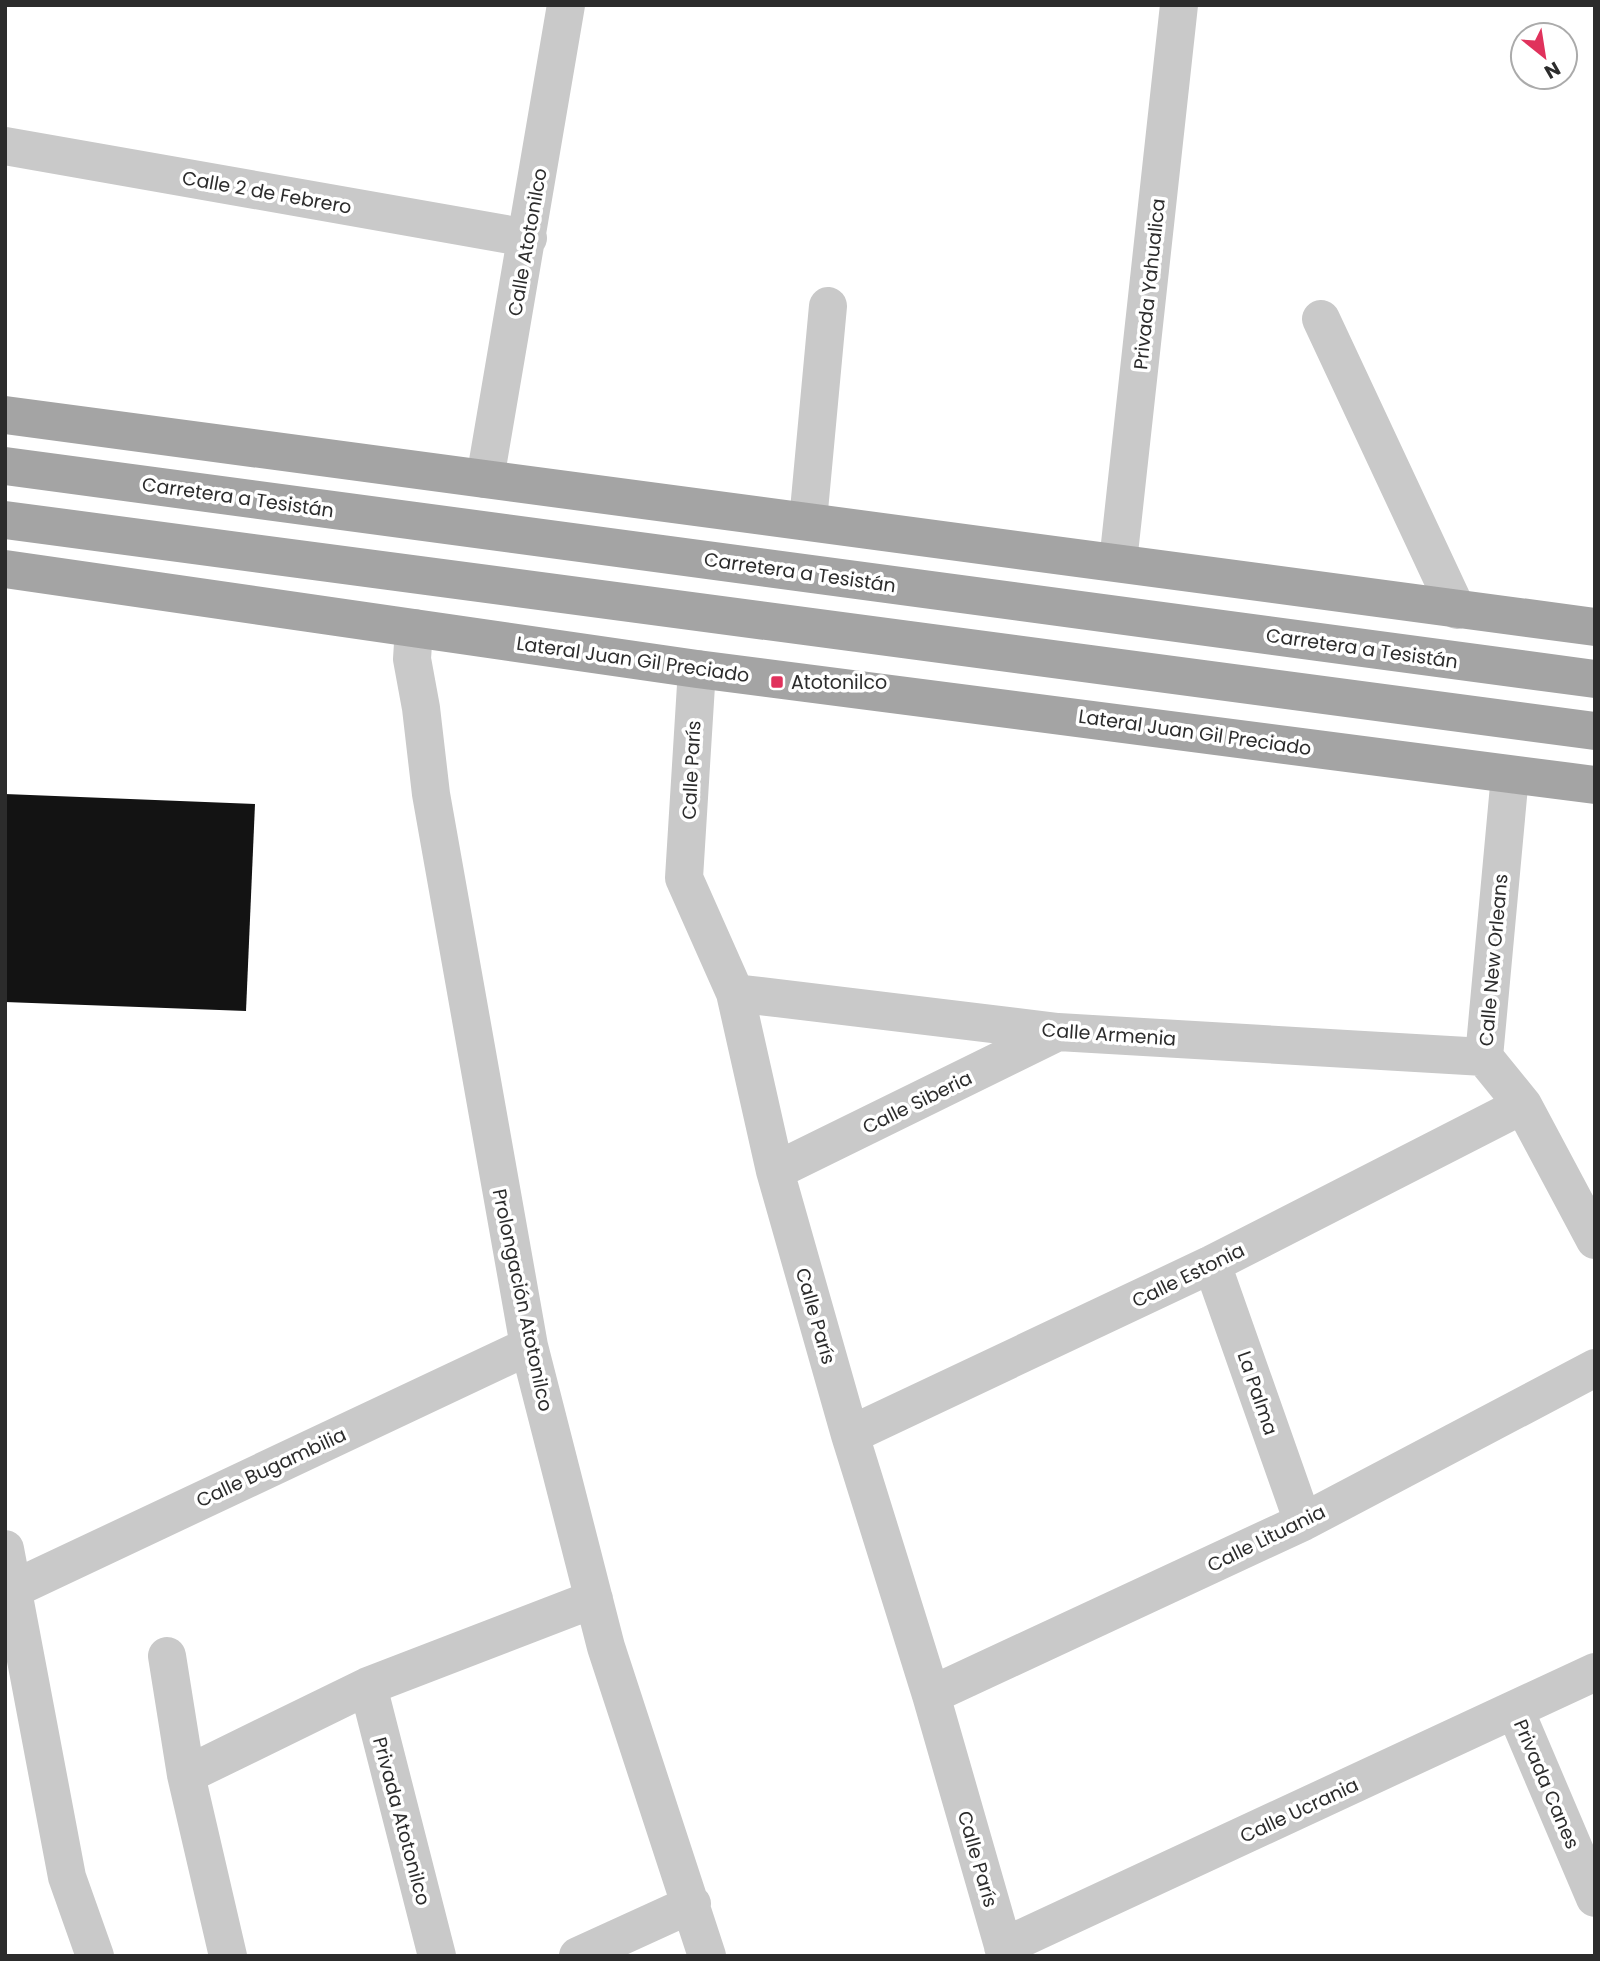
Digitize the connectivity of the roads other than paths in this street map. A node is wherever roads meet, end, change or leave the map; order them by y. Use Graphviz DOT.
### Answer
graph roads {
  1 [pos="566,5"];
  2 [pos="1179,5"];
  3 [pos="5,146"];
  4 [pos="528,238"];
  5 [pos="828,306"];
  6 [pos="1321,319"];
  7 [pos="5,415"];
  8 [pos="132,432"];
  9 [pos="5,466"];
  10 [pos="485,479"];
  11 [pos="125,482"];
  12 [pos="5,520"];
  13 [pos="808,521"];
  14 [pos="1118,562"];
  15 [pos="5,569"];
  16 [pos="1457,610"];
  17 [pos="1595,627"];
  18 [pos="414,628"];
  19 [pos="697,669"];
  20 [pos="1595,679"];
  21 [pos="1595,731"];
  22 [pos="1510,775"];
  23 [pos="1595,786"];
  24 [pos="736,993"];
  25 [pos="1058,1032"];
  26 [pos="1484,1057"];
  27 [pos="1523,1105"];
  28 [pos="775,1171"];
  29 [pos="1595,1240"];
  30 [pos="1212,1264"];
  31 [pos="529,1346"];
  32 [pos="1595,1368"];
  33 [pos="850,1435"];
  34 [pos="1303,1522"];
  35 [pos="5,1549"];
  36 [pos="9,1591"];
  37 [pos="594,1599"];
  38 [pos="167,1656"];
  39 [pos="1595,1672"];
  40 [pos="368,1686"];
  41 [pos="931,1695"];
  42 [pos="1515,1710"];
  43 [pos="186,1775"];
  44 [pos="1595,1898"];
  45 [pos="691,1904"];
  46 [pos="1004,1951"];
  47 [pos="95,1956"];
  48 [pos="228,1956"];
  49 [pos="437,1956"];
  50 [pos="578,1956"];
  51 [pos="707,1956"];
  1 -- 4 [label="street, Calle Atotonilco"];
  2 -- 14 [label="street, Privada Yahualica"];
  3 -- 4 [label="street, Calle 2 de Febrero"];
  4 -- 10 [label="street, Calle Atotonilco"];
  5 -- 13 [label="street"];
  6 -- 16 [label="street"];
  7 -- 8 [label="main road"];
  8 -- 10 [label="main road"];
  8 -- 11 [label="main road"];
  9 -- 11 [label="main road, Carretera a Tesistán"];
  10 -- 13 [label="main road"];
  11 -- 20 [label="main road, Carretera a Tesistán"];
  12 -- 21 [label="main road"];
  13 -- 14 [label="main road"];
  14 -- 16 [label="main road"];
  15 -- 18 [label="main road, Lateral Juan Gil Preciado"];
  16 -- 17 [label="main road"];
  18 -- 19 [label="main road, Lateral Juan Gil Preciado"];
  18 -- 31 [label="street, Prolongación Atotonilco"];
  19 -- 22 [label="main road, Lateral Juan Gil Preciado"];
  19 -- 24 [label="street, Calle París"];
  22 -- 23 [label="main road, Lateral Juan Gil Preciado"];
  22 -- 26 [label="street, Calle New Orleans"];
  24 -- 25 [label="street, Calle Armenia"];
  24 -- 28 [label="street, Calle París"];
  25 -- 26 [label="street, Calle Armenia"];
  25 -- 28 [label="street, Calle Siberia"];
  26 -- 27 [label="street, Calle New Orleans"];
  27 -- 29 [label="street, Calle New Orleans"];
  27 -- 30 [label="street, Calle Estonia"];
  28 -- 33 [label="street, Calle París"];
  30 -- 33 [label="street, Calle Estonia"];
  30 -- 34 [label="street, La Palma"];
  31 -- 36 [label="street, Calle Bugambilia"];
  31 -- 37 [label="street, Prolongación Atotonilco"];
  32 -- 34 [label="street, Calle Lituania"];
  33 -- 41 [label="street, Calle París"];
  34 -- 41 [label="street, Calle Lituania"];
  35 -- 36 [label="street"];
  36 -- 47 [label="street"];
  37 -- 40 [label="street"];
  37 -- 45 [label="street, Prolongación Atotonilco"];
  38 -- 43 [label="street"];
  39 -- 42 [label="street, Calle Ucrania"];
  40 -- 43 [label="street"];
  40 -- 49 [label="street, Privada Atotonilco"];
  41 -- 46 [label="street, Calle París"];
  42 -- 44 [label="street, Privada Canes"];
  42 -- 46 [label="street, Calle Ucrania"];
  43 -- 48 [label="street"];
  45 -- 50 [label="street"];
  45 -- 51 [label="street, Prolongación Atotonilco"];
}
